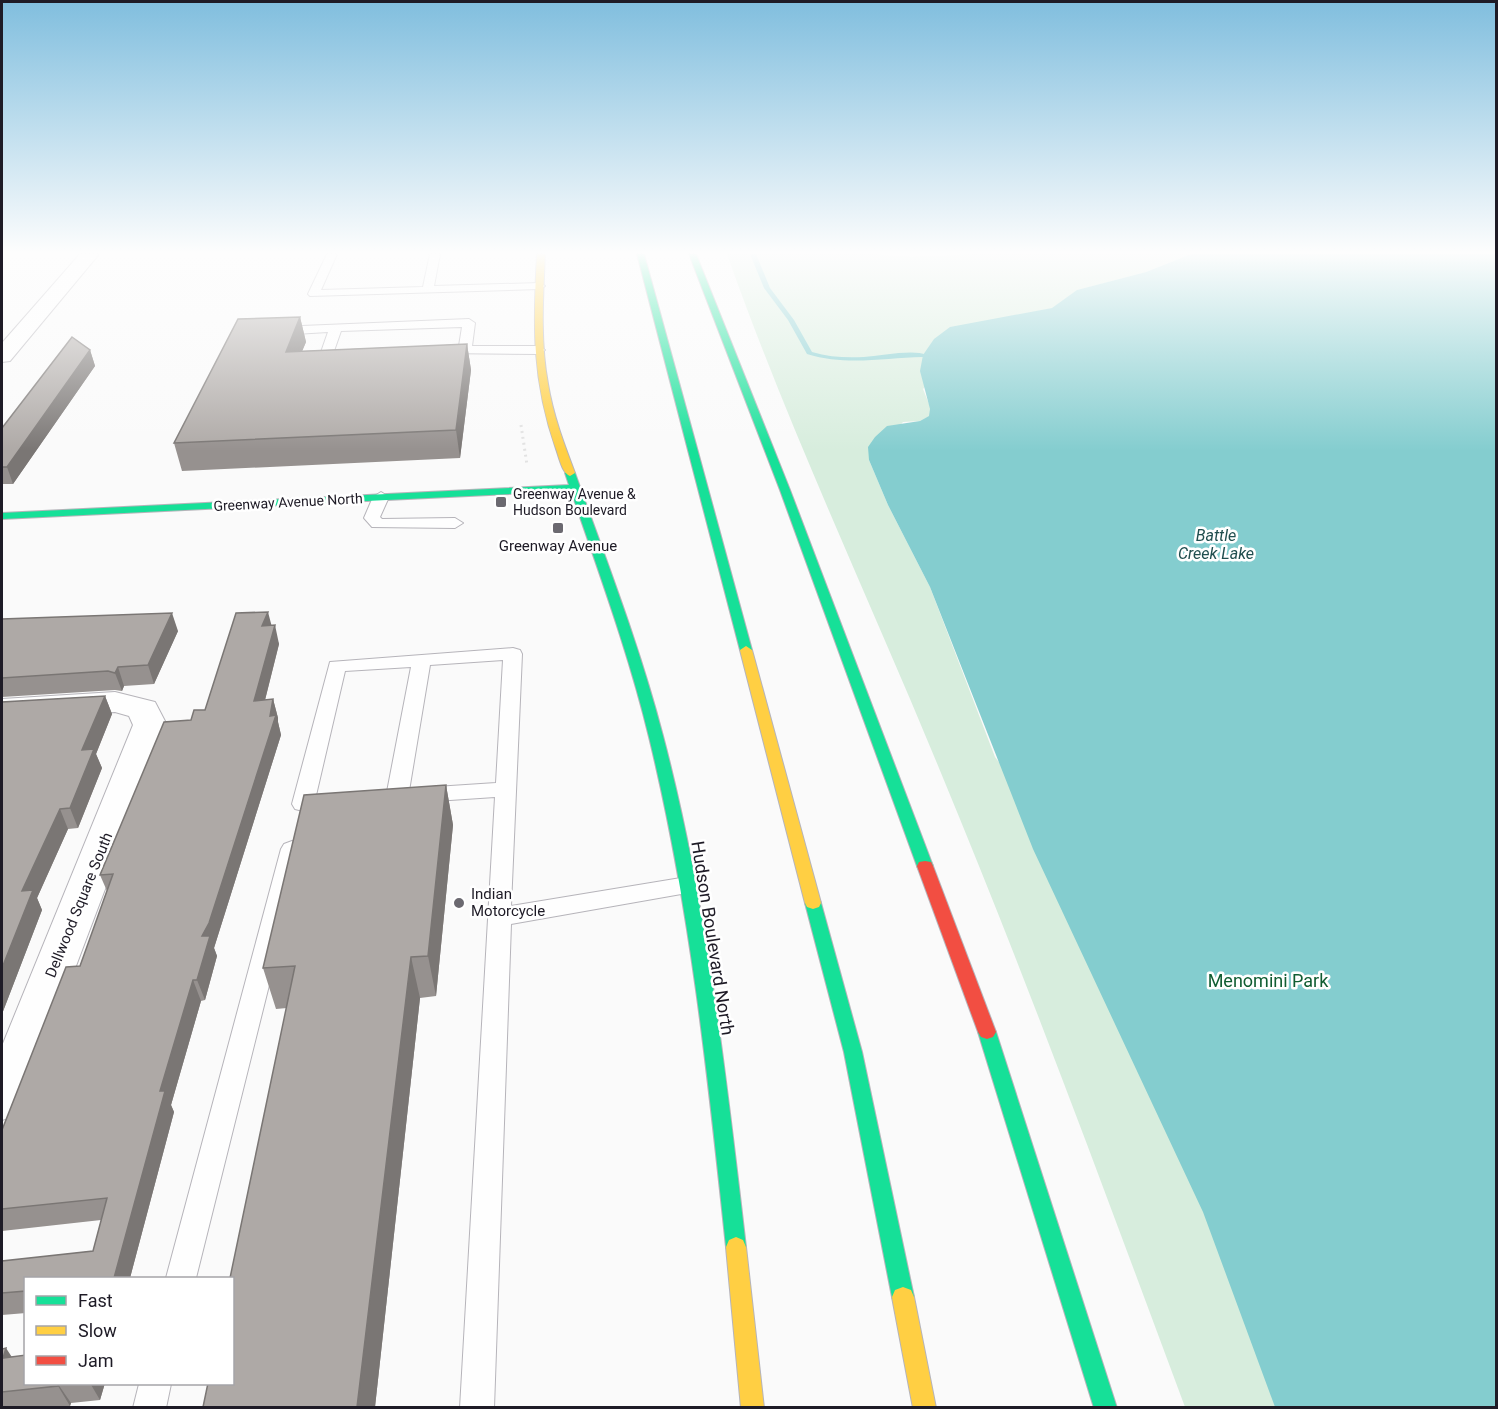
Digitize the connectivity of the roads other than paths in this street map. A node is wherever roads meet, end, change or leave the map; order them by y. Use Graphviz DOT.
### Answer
graph roads {
  1 [pos="32,320"];
  2 [pos="539,320"];
  3 [pos="658,320"];
  4 [pos="718,320"];
  5 [pos="336,328"];
  6 [pos="265,331"];
  7 [pos="465,349"];
  8 [pos="539,350"];
  9 [pos="430,351"];
  10 [pos="3,353"];
  11 [pos="360,354"];
  12 [pos="574,488"];
  13 [pos="381,497"];
  14 [pos="2,516"];
  15 [pos="455,523"];
  16 [pos="422,660"];
  17 [pos="2,709"];
  18 [pos="506,789"];
  19 [pos="687,885"];
  20 [pos="499,917"];
  21 [pos="2,1101"];
  22 [pos="181,1277"];
  23 [pos="154,1385"];
  24 [pos="148,1407"];
  25 [pos="477,1407"];
  26 [pos="753,1407"];
  27 [pos="926,1407"];
  28 [pos="1106,1407"];
  1 -- 10 [label="street"];
  2 -- 8 [label="main road, Hudson Boulevard North"];
  3 -- 27 [label="main road"];
  4 -- 28 [label="main road"];
  5 -- 6 [label="lane"];
  5 -- 7 [label="lane"];
  5 -- 11 [label="lane"];
  7 -- 8 [label="lane"];
  7 -- 9 [label="lane"];
  8 -- 12 [label="main road, Hudson Boulevard North"];
  12 -- 13 [label="main road, Greenway Avenue North"];
  12 -- 19 [label="main road, Hudson Boulevard North"];
  13 -- 14 [label="main road, Greenway Avenue North"];
  13 -- 15 [label="lane"];
  16 -- 18 [label="lane"];
  16 -- 18 [label="lane"];
  16 -- 22 [label="lane"];
  17 -- 21 [label="street, Dellwood Square South"];
  18 -- 20 [label="lane"];
  19 -- 20 [label="lane"];
  19 -- 26 [label="main road, Hudson Boulevard North"];
  20 -- 25 [label="lane"];
  23 -- 24 [label="lane"];
}
